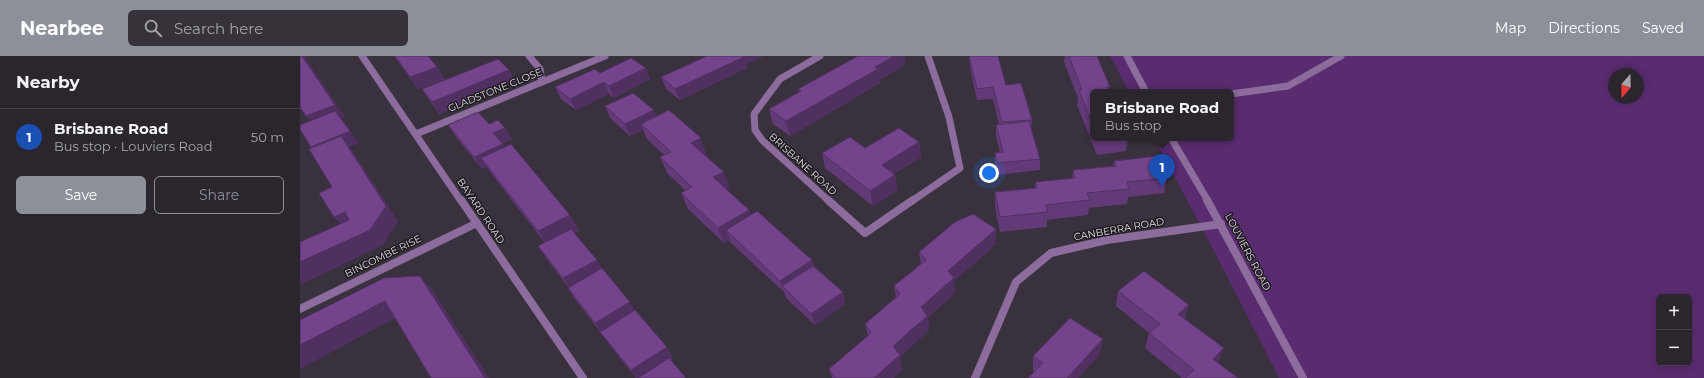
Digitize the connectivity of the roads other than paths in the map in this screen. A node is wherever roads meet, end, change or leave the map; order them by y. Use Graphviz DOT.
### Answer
graph roads {
  1 [pos="362,56"];
  2 [pos="529,56"];
  3 [pos="604,56"];
  4 [pos="820,56"];
  5 [pos="928,56"];
  6 [pos="1127,56"];
  7 [pos="1341,56"];
  8 [pos="542,82"];
  9 [pos="1144,89"];
  10 [pos="1234,94"];
  11 [pos="416,134"];
  12 [pos="1173,141"];
  13 [pos="476,223"];
  14 [pos="1221,224"];
  15 [pos="300,309"];
  16 [pos="583,378"];
  17 [pos="975,378"];
  18 [pos="1303,378"];
  1 -- 11 [label="street, BAYARD ROAD"];
  2 -- 8 [label="street"];
  3 -- 8 [label="street, GLADSTONE CLOSE"];
  4 -- 5 [label="street, BRISBANE ROAD"];
  6 -- 9 [label="street"];
  7 -- 10 [label="street"];
  8 -- 11 [label="street, GLADSTONE CLOSE"];
  11 -- 13 [label="street, BAYARD ROAD"];
  12 -- 14 [label="street, LOUVIERS ROAD"];
  13 -- 15 [label="street, BINCOMBE RISE"];
  13 -- 16 [label="street, BAYARD ROAD"];
  14 -- 17 [label="street, CANBERRA ROAD"];
  14 -- 18 [label="street, LOUVIERS ROAD"];
}
